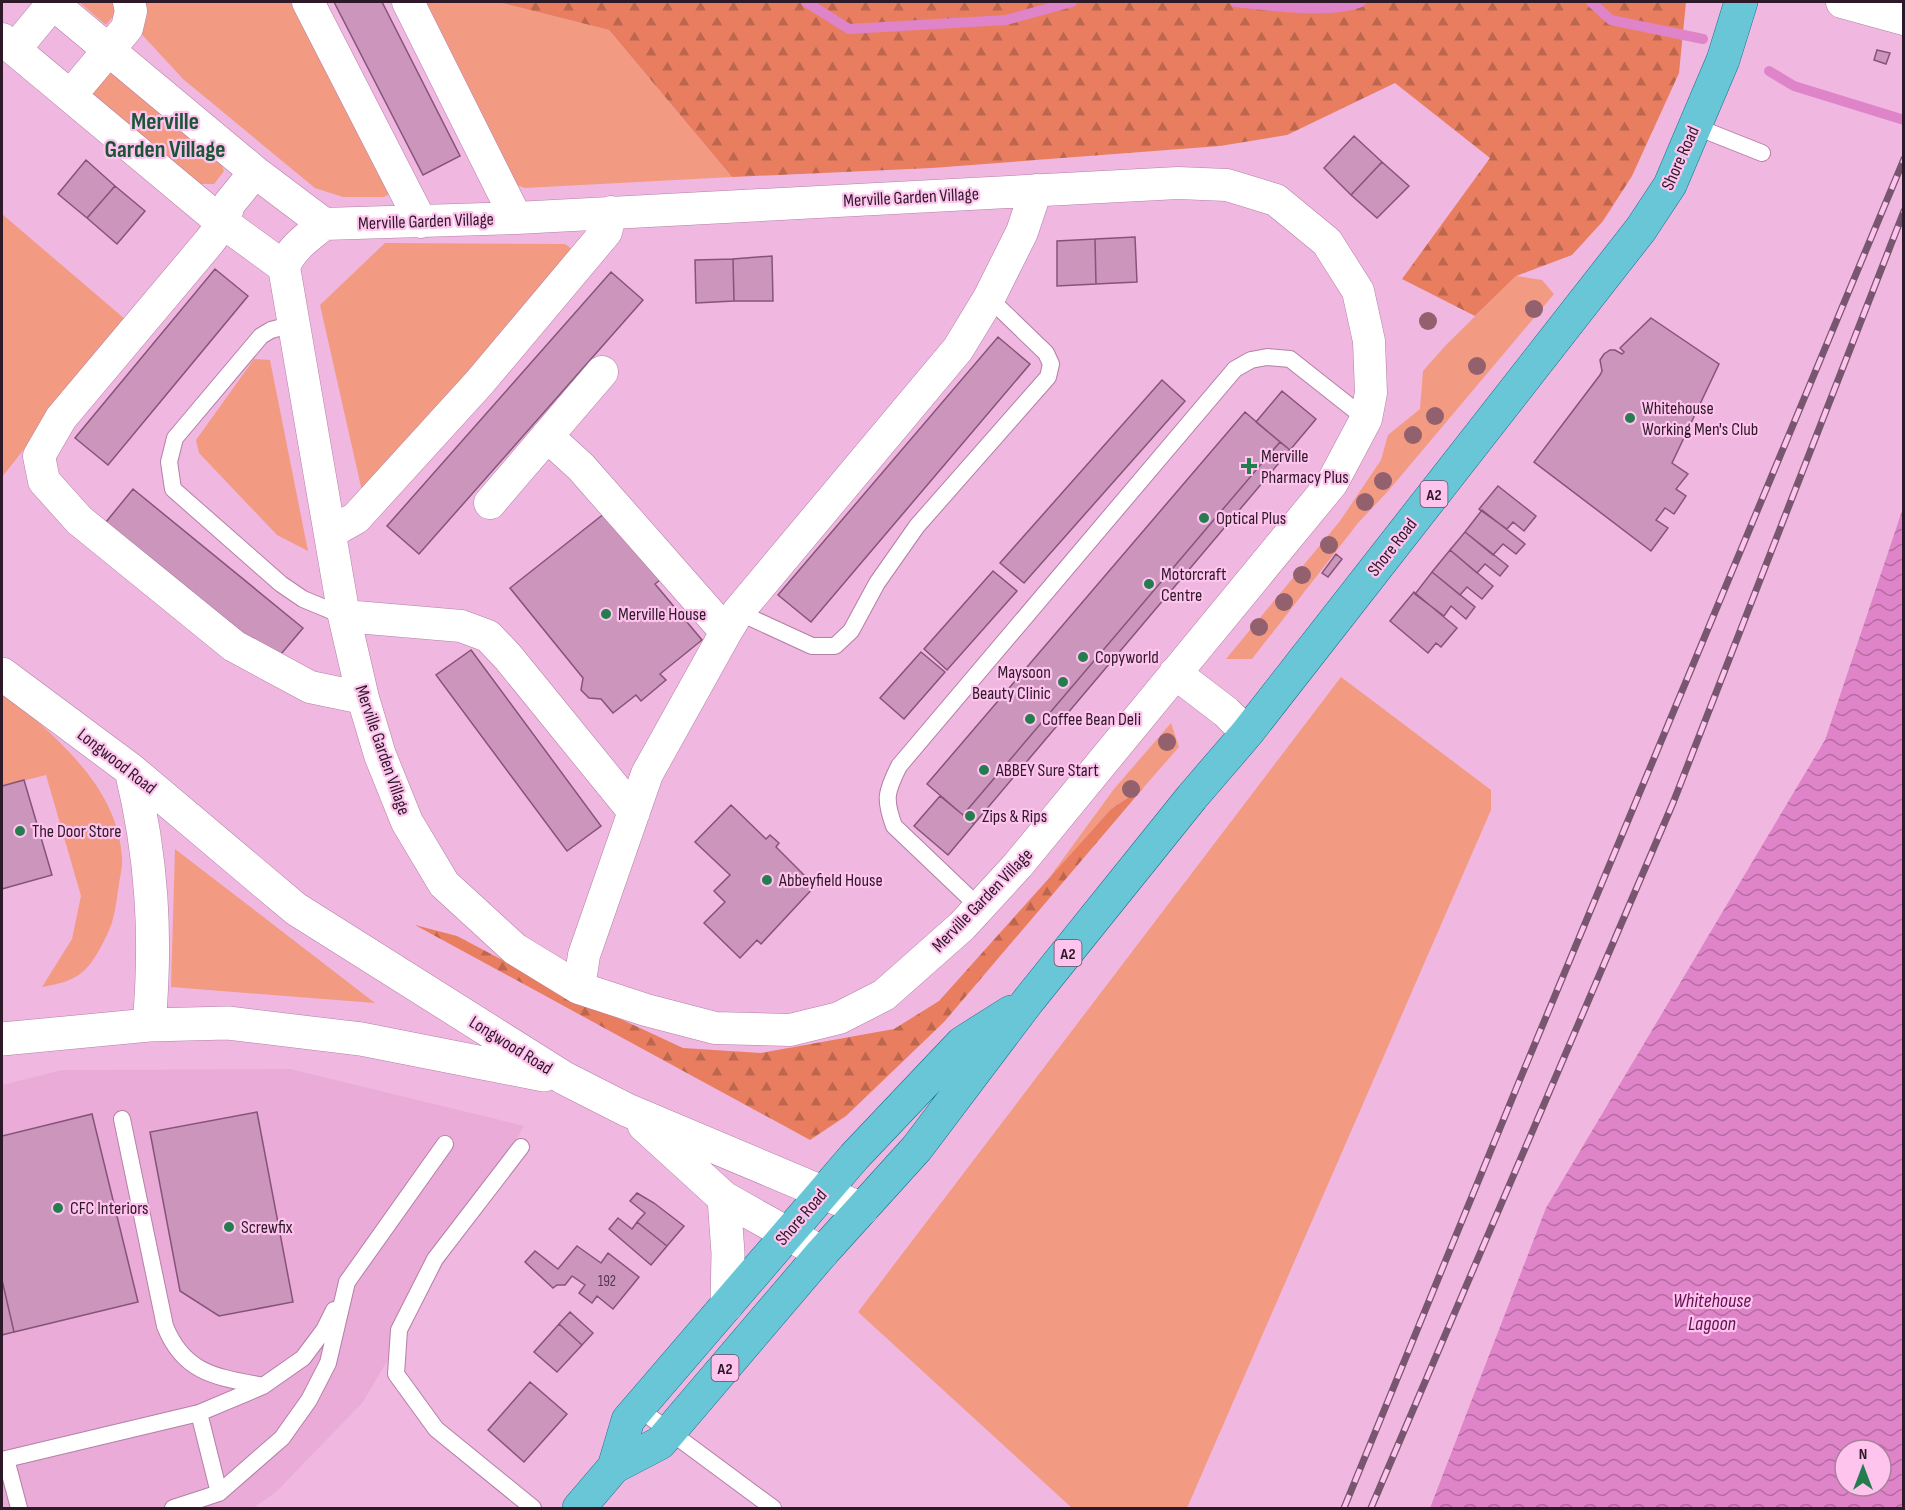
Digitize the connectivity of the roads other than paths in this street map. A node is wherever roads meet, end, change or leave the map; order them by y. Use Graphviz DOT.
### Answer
graph roads {
  1 [pos="52,2"];
  2 [pos="129,2"];
  3 [pos="308,2"];
  4 [pos="408,2"];
  5 [pos="1742,2"];
  6 [pos="1842,2"];
  7 [pos="1904,19"];
  8 [pos="8,44"];
  9 [pos="109,50"];
  10 [pos="70,96"];
  11 [pos="1694,126"];
  12 [pos="1762,153"];
  13 [pos="255,171"];
  14 [pos="1036,190"];
  15 [pos="611,212"];
  16 [pos="516,218"];
  17 [pos="224,222"];
  18 [pos="421,222"];
  19 [pos="324,224"];
  20 [pos="284,267"];
  21 [pos="989,298"];
  22 [pos="294,324"];
  23 [pos="602,372"];
  24 [pos="1366,419"];
  25 [pos="547,436"];
  26 [pos="490,503"];
  27 [pos="331,532"];
  28 [pos="344,616"];
  29 [pos="732,622"];
  30 [pos="1175,673"];
  31 [pos="2,674"];
  32 [pos="363,698"];
  33 [pos="1247,733"];
  34 [pos="131,770"];
  35 [pos="634,812"];
  36 [pos="979,907"];
  37 [pos="579,988"];
  38 [pos="1028,1001"];
  39 [pos="149,1025"];
  40 [pos="2,1039"];
  41 [pos="564,1078"];
  42 [pos="627,1110"];
  43 [pos="122,1119"];
  44 [pos="445,1144"];
  45 [pos="521,1147"];
  46 [pos="823,1192"];
  47 [pos="724,1198"];
  48 [pos="862,1209"];
  49 [pos="787,1234"];
  50 [pos="822,1253"];
  51 [pos="347,1282"];
  52 [pos="727,1305"];
  53 [pos="263,1386"];
  54 [pos="638,1408"];
  55 [pos="200,1413"];
  56 [pos="671,1431"];
  57 [pos="4,1459"];
  58 [pos="614,1467"];
  59 [pos="219,1493"];
  60 [pos="19,1509"];
  61 [pos="173,1509"];
  62 [pos="533,1509"];
  63 [pos="579,1509"];
  64 [pos="773,1509"];
  1 -- 8 [label="street"];
  1 -- 9 [label="street"];
  2 -- 9 [label="street"];
  3 -- 18 [label="street"];
  4 -- 16 [label="street"];
  5 -- 11 [label="main road, Shore Road / A2"];
  6 -- 7 [label="street"];
  8 -- 10 [label="street"];
  9 -- 10 [label="street"];
  9 -- 13 [label="street"];
  10 -- 17 [label="street"];
  11 -- 12 [label="lane"];
  11 -- 33 [label="main road, Shore Road / A2"];
  13 -- 17 [label="street"];
  13 -- 19 [label="street"];
  14 -- 15 [label="street, Merville Garden Village"];
  14 -- 21 [label="street"];
  14 -- 24 [label="street, Merville Garden Village"];
  15 -- 16 [label="street, Merville Garden Village"];
  15 -- 27 [label="street"];
  16 -- 18 [label="street, Merville Garden Village"];
  17 -- 20 [label="street"];
  17 -- 32 [label="street"];
  18 -- 19 [label="street, Merville Garden Village"];
  19 -- 20 [label="street"];
  20 -- 22 [label="street, Merville Garden Village"];
  21 -- 29 [label="street"];
  21 -- 29 [label="lane"];
  22 -- 27 [label="street, Merville Garden Village"];
  22 -- 28 [label="lane"];
  23 -- 25 [label="street"];
  24 -- 30 [label="street, Merville Garden Village"];
  24 -- 36 [label="lane"];
  25 -- 26 [label="street"];
  25 -- 29 [label="street"];
  27 -- 28 [label="street, Merville Garden Village"];
  28 -- 32 [label="street, Merville Garden Village"];
  28 -- 35 [label="street"];
  29 -- 35 [label="street"];
  30 -- 33 [label="street"];
  30 -- 36 [label="street, Merville Garden Village"];
  31 -- 34 [label="street, Longwood Road"];
  32 -- 37 [label="street, Merville Garden Village"];
  33 -- 38 [label="main road, Shore Road / A2"];
  34 -- 39 [label="street"];
  34 -- 41 [label="street, Longwood Road"];
  35 -- 37 [label="street"];
  36 -- 37 [label="street, Merville Garden Village"];
  38 -- 46 [label="main road, Shore Road / A2"];
  38 -- 48 [label="main road, Shore Road / A2"];
  39 -- 40 [label="street, Longwood Road"];
  39 -- 41 [label="street, Longwood Road"];
  41 -- 42 [label="street"];
  42 -- 46 [label="street"];
  42 -- 47 [label="street"];
  43 -- 53 [label="lane"];
  44 -- 51 [label="lane"];
  45 -- 62 [label="lane"];
  46 -- 48 [label="street"];
  46 -- 49 [label="main road, Shore Road / A2"];
  47 -- 49 [label="street"];
  47 -- 52 [label="street"];
  48 -- 50 [label="main road, Shore Road / A2"];
  49 -- 50 [label="street"];
  49 -- 52 [label="main road, Shore Road / A2"];
  50 -- 56 [label="main road, Shore Road / A2"];
  51 -- 53 [label="lane"];
  51 -- 59 [label="lane"];
  52 -- 54 [label="main road, Shore Road / A2"];
  53 -- 55 [label="lane"];
  54 -- 56 [label="lane"];
  54 -- 58 [label="main road, Shore Road / A2"];
  55 -- 57 [label="lane"];
  55 -- 59 [label="lane"];
  56 -- 58 [label="main road, Shore Road / A2"];
  56 -- 64 [label="lane"];
  57 -- 60 [label="lane"];
  58 -- 63 [label="main road, Shore Road / A2"];
  59 -- 61 [label="lane"];
}
